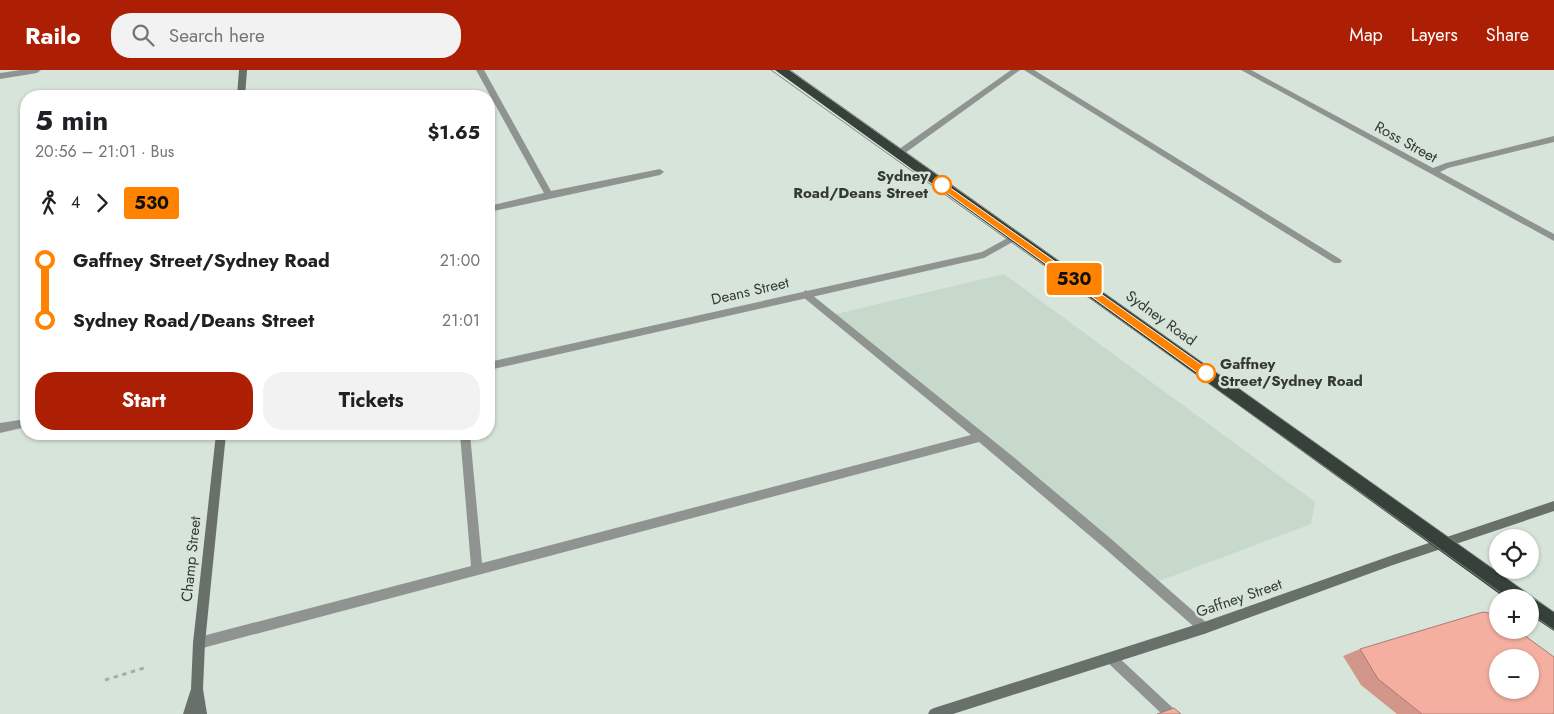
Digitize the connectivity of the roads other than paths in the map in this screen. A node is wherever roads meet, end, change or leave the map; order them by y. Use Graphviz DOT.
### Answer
graph roads {
  1 [pos="37,70"];
  2 [pos="243,70"];
  3 [pos="480,70"];
  4 [pos="781,70"];
  5 [pos="1016,70"];
  6 [pos="1028,70"];
  7 [pos="1245,70"];
  8 [pos="0,76"];
  9 [pos="241,90"];
  10 [pos="491,90"];
  11 [pos="495,97"];
  12 [pos="1554,139"];
  13 [pos="898,154"];
  14 [pos="660,172"];
  15 [pos="1432,172"];
  16 [pos="549,195"];
  17 [pos="495,208"];
  18 [pos="1014,237"];
  19 [pos="1554,238"];
  20 [pos="1337,261"];
  21 [pos="806,294"];
  22 [pos="495,365"];
  23 [pos="20,424"];
  24 [pos="0,428"];
  25 [pos="980,437"];
  26 [pos="220,440"];
  27 [pos="466,440"];
  28 [pos="1554,506"];
  29 [pos="1445,544"];
  30 [pos="477,568"];
  31 [pos="1508,589"];
  32 [pos="1539,611"];
  33 [pos="1554,622"];
  34 [pos="1204,628"];
  35 [pos="199,643"];
  36 [pos="1111,658"];
  37 [pos="197,689"];
  38 [pos="190,714"];
  39 [pos="200,714"];
  40 [pos="934,714"];
  41 [pos="1171,714"];
  1 -- 8 [label="street"];
  2 -- 9 [label="main road"];
  3 -- 10 [label="street"];
  4 -- 13 [label="highway, Sydney Road"];
  5 -- 13 [label="street"];
  6 -- 20 [label="street"];
  7 -- 15 [label="street, Ross Street"];
  11 -- 16 [label="street"];
  12 -- 15 [label="street"];
  13 -- 18 [label="highway, Sydney Road"];
  14 -- 16 [label="street"];
  15 -- 19 [label="street, Ross Street"];
  16 -- 17 [label="street"];
  18 -- 21 [label="street, Deans Street"];
  18 -- 29 [label="highway, Sydney Road"];
  21 -- 22 [label="street, Deans Street"];
  21 -- 25 [label="street"];
  23 -- 24 [label="street"];
  25 -- 30 [label="street"];
  25 -- 34 [label="street"];
  26 -- 35 [label="main road, Champ Street"];
  27 -- 30 [label="street"];
  28 -- 29 [label="main road, Gaffney Street"];
  29 -- 31 [label="highway, Sydney Road"];
  29 -- 34 [label="main road, Gaffney Street"];
  30 -- 35 [label="street"];
  32 -- 33 [label="highway"];
  34 -- 36 [label="main road, Gaffney Street"];
  35 -- 37 [label="main road, Champ Street"];
  36 -- 40 [label="main road, Gaffney Street"];
  36 -- 41 [label="street"];
  37 -- 38 [label="main road, Champ Street"];
  37 -- 39 [label="main road, Champ Street"];
}
